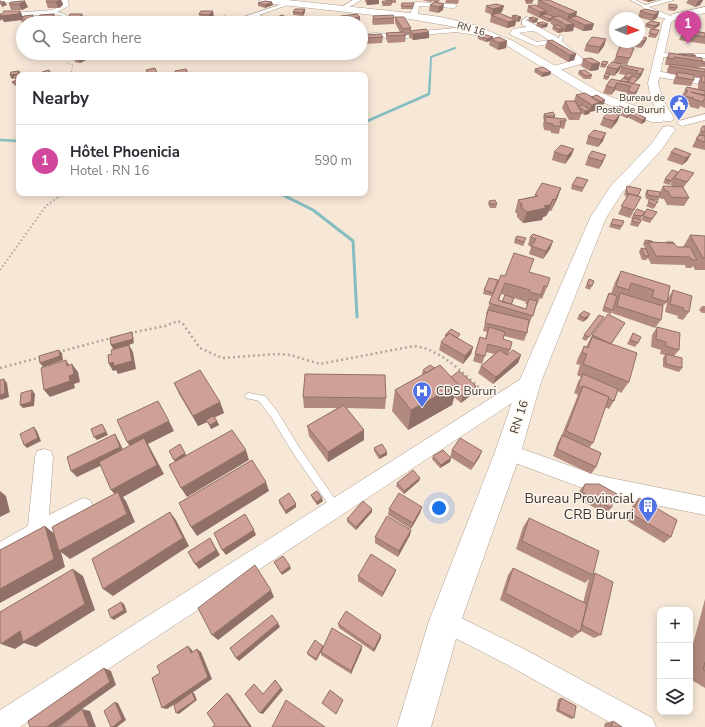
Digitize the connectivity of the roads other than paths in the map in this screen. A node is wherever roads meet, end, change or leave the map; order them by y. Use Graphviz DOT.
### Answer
graph roads {
  1 [pos="17,0"];
  2 [pos="65,0"];
  3 [pos="264,0"];
  4 [pos="358,0"];
  5 [pos="632,0"];
  6 [pos="671,0"];
  7 [pos="0,1"];
  8 [pos="290,3"];
  9 [pos="454,6"];
  10 [pos="645,6"];
  11 [pos="416,8"];
  12 [pos="342,9"];
  13 [pos="705,10"];
  14 [pos="53,12"];
  15 [pos="256,15"];
  16 [pos="0,16"];
  17 [pos="64,16"];
  18 [pos="253,16"];
  19 [pos="259,16"];
  20 [pos="672,18"];
  21 [pos="527,21"];
  22 [pos="537,30"];
  23 [pos="368,36"];
  24 [pos="494,36"];
  25 [pos="559,40"];
  26 [pos="660,55"];
  27 [pos="705,56"];
  28 [pos="553,69"];
  29 [pos="655,74"];
  30 [pos="705,82"];
  31 [pos="705,117"];
  32 [pos="672,123"];
  33 [pos="705,127"];
  34 [pos="530,382"];
  35 [pos="249,396"];
  36 [pos="508,452"];
  37 [pos="44,457"];
  38 [pos="705,506"];
  39 [pos="83,507"];
  40 [pos="336,508"];
  41 [pos="38,532"];
  42 [pos="0,553"];
  43 [pos="445,622"];
  44 [pos="0,724"];
  45 [pos="414,727"];
  46 [pos="643,727"];
  1 -- 7 [label="street"];
  2 -- 14 [label="street"];
  3 -- 8 [label="main road, RN 16 / RN 16"];
  4 -- 12 [label="street"];
  5 -- 10 [label="lane"];
  6 -- 10 [label="street"];
  8 -- 12 [label="main road, RN 16 / RN 16"];
  8 -- 15 [label="street"];
  9 -- 11 [label="street"];
  10 -- 20 [label="street"];
  11 -- 12 [label="main road, RN 16 / RN 16"];
  11 -- 24 [label="main road, RN 16 / RN 16"];
  13 -- 20 [label="street"];
  14 -- 16 [label="street"];
  14 -- 17 [label="lane"];
  15 -- 18 [label="street"];
  15 -- 19 [label="lane"];
  20 -- 26 [label="street"];
  21 -- 22 [label="street"];
  22 -- 25 [label="street"];
  22 -- 25 [label="street"];
  23 -- 24 [label="street"];
  24 -- 28 [label="main road, RN 16 / RN 16"];
  25 -- 28 [label="street"];
  26 -- 27 [label="street"];
  26 -- 29 [label="street"];
  28 -- 32 [label="main road, RN 16 / RN 16"];
  29 -- 30 [label="street"];
  29 -- 32 [label="street"];
  31 -- 32 [label="street"];
  32 -- 33 [label="street"];
  32 -- 34 [label="main road, RN 16 / RN 16"];
  34 -- 36 [label="main road, RN 16 / RN 16"];
  34 -- 40 [label="street"];
  35 -- 40 [label="lane"];
  36 -- 38 [label="street"];
  36 -- 43 [label="main road, RN 16 / RN 16"];
  37 -- 41 [label="street"];
  39 -- 41 [label="street"];
  40 -- 44 [label="street"];
  41 -- 42 [label="street"];
  43 -- 45 [label="main road, RN 16 / RN 16"];
  43 -- 46 [label="street"];
}
